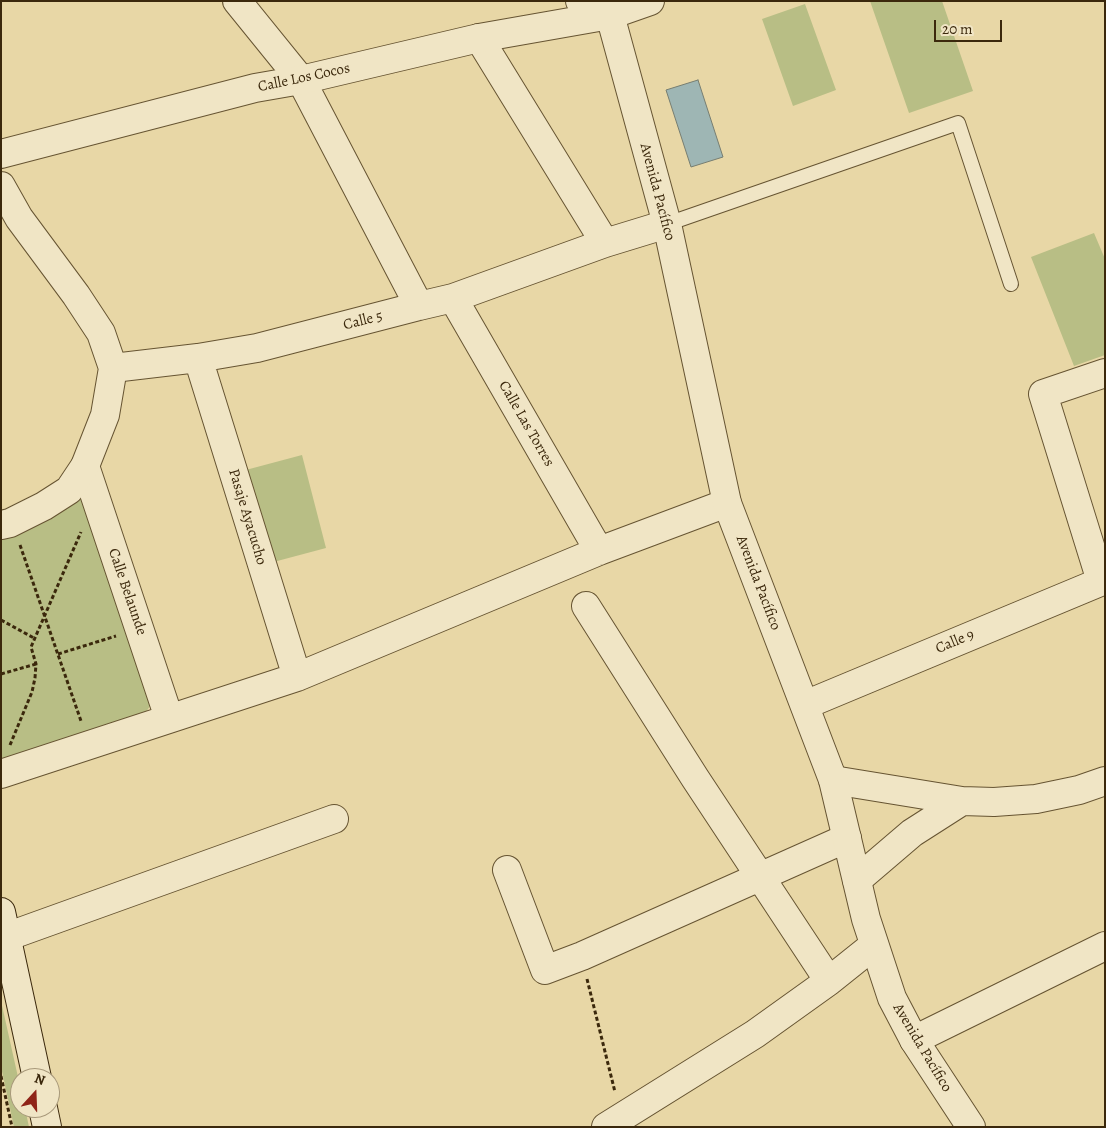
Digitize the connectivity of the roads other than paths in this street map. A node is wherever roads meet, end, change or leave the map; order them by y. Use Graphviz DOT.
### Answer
graph roads {
  1 [pos="236,1"];
  2 [pos="650,1"];
  3 [pos="594,6"];
  4 [pos="479,38"];
  5 [pos="301,80"];
  6 [pos="1,154"];
  7 [pos="1,186"];
  8 [pos="667,224"];
  9 [pos="605,243"];
  10 [pos="1012,284"];
  11 [pos="453,298"];
  12 [pos="419,306"];
  13 [pos="198,358"];
  14 [pos="113,368"];
  15 [pos="1105,373"];
  16 [pos="84,466"];
  17 [pos="727,503"];
  18 [pos="10,534"];
  19 [pos="599,551"];
  20 [pos="1103,580"];
  21 [pos="586,606"];
  22 [pos="297,677"];
  23 [pos="805,705"];
  24 [pos="169,718"];
  25 [pos="5,761"];
  26 [pos="833,780"];
  27 [pos="1105,781"];
  28 [pos="962,801"];
  29 [pos="334,819"];
  30 [pos="847,838"];
  31 [pos="507,870"];
  32 [pos="760,876"];
  33 [pos="857,880"];
  34 [pos="3,923"];
  35 [pos="874,945"];
  36 [pos="1105,946"];
  37 [pos="829,980"];
  38 [pos="914,1040"];
  39 [pos="34,1068"];
  40 [pos="613,1122"];
  41 [pos="971,1127"];
  1 -- 5 [label="street"];
  2 -- 3 [label="street, Calle Los Cocos"];
  3 -- 4 [label="street, Calle Los Cocos"];
  3 -- 8 [label="street, Avenida Pacífico"];
  4 -- 5 [label="street, Calle Los Cocos"];
  4 -- 9 [label="street"];
  5 -- 6 [label="street, Calle Los Cocos"];
  5 -- 12 [label="street"];
  7 -- 14 [label="street"];
  8 -- 9 [label="street, Calle 5"];
  8 -- 10 [label="lane"];
  8 -- 17 [label="street, Avenida Pacífico"];
  9 -- 11 [label="street, Calle 5"];
  11 -- 12 [label="street, Calle 5"];
  11 -- 19 [label="street, Calle Las Torres"];
  12 -- 13 [label="street, Calle 5"];
  13 -- 14 [label="street, Calle 5"];
  13 -- 22 [label="street, Pasaje Ayacucho"];
  14 -- 16 [label="street"];
  15 -- 20 [label="street"];
  16 -- 18 [label="street"];
  16 -- 24 [label="street, Calle Belaunde"];
  17 -- 19 [label="street"];
  17 -- 23 [label="street, Avenida Pacífico"];
  19 -- 22 [label="street"];
  20 -- 23 [label="street, Calle 9"];
  21 -- 32 [label="street"];
  22 -- 24 [label="street"];
  23 -- 26 [label="street, Avenida Pacífico"];
  24 -- 25 [label="street"];
  26 -- 28 [label="street"];
  26 -- 30 [label="street, Avenida Pacífico"];
  27 -- 28 [label="street"];
  28 -- 33 [label="street"];
  29 -- 34 [label="street"];
  30 -- 32 [label="street"];
  30 -- 33 [label="street, Avenida Pacífico"];
  31 -- 32 [label="street"];
  32 -- 37 [label="street"];
  33 -- 35 [label="street, Avenida Pacífico"];
  34 -- 39 [label="street"];
  35 -- 37 [label="street"];
  35 -- 38 [label="street, Avenida Pacífico"];
  36 -- 38 [label="street"];
  37 -- 40 [label="street"];
  38 -- 41 [label="street, Avenida Pacífico"];
}
